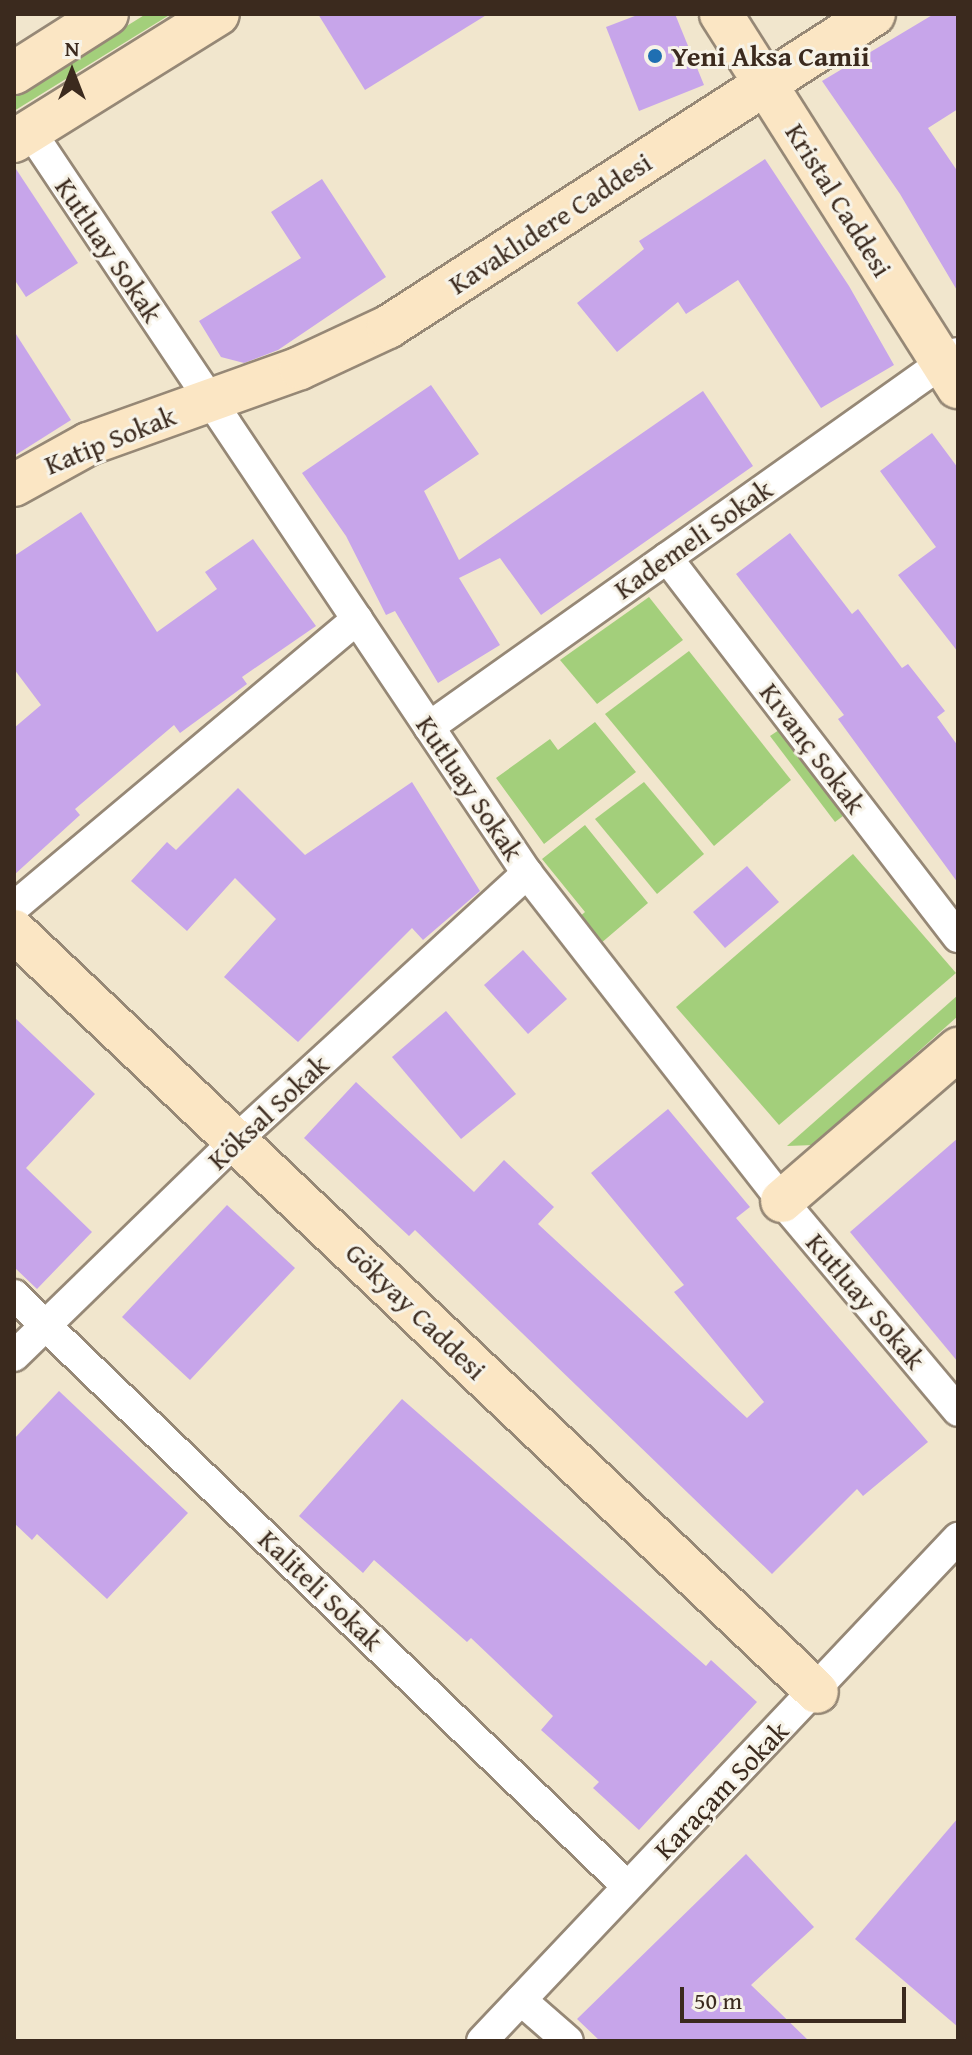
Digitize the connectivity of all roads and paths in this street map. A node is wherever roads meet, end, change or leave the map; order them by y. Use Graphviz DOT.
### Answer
graph roads {
  1 [pos="107,14"];
  2 [pos="218,14"];
  3 [pos="721,14"];
  4 [pos="874,14"];
  5 [pos="14,73"];
  6 [pos="765,84"];
  7 [pos="22,136"];
  8 [pos="953,367"];
  9 [pos="209,401"];
  10 [pos="14,485"];
  11 [pos="667,558"];
  12 [pos="357,619"];
  13 [pos="429,727"];
  14 [pos="527,873"];
  15 [pos="14,907"];
  16 [pos="14,931"];
  17 [pos="958,937"];
  18 [pos="958,1049"];
  19 [pos="236,1140"];
  20 [pos="782,1201"];
  21 [pos="14,1295"];
  22 [pos="47,1323"];
  23 [pos="14,1356"];
  24 [pos="958,1411"];
  25 [pos="958,1538"];
  26 [pos="817,1692"];
  27 [pos="627,1886"];
  28 [pos="521,2000"];
  29 [pos="482,2041"];
  30 [pos="568,2041"];
  1 -- 5 [label="street"];
  2 -- 7 [label="street"];
  3 -- 6 [label="street, Kristal Caddesi"];
  4 -- 6 [label="street, Kavaklıdere Caddesi"];
  6 -- 8 [label="street, Kristal Caddesi"];
  6 -- 9 [label="street, Kavaklıdere Caddesi"];
  7 -- 9 [label="street, Kutluay Sokak"];
  8 -- 11 [label="street, Kademeli Sokak"];
  9 -- 10 [label="street, Katip Sokak"];
  9 -- 12 [label="street, Kutluay Sokak"];
  11 -- 13 [label="street, Kademeli Sokak"];
  11 -- 17 [label="street, Kıvanç Sokak"];
  12 -- 13 [label="street, Kutluay Sokak"];
  12 -- 15 [label="street"];
  13 -- 14 [label="street, Kutluay Sokak"];
  14 -- 19 [label="street, Köksal Sokak"];
  14 -- 20 [label="street, Kutluay Sokak"];
  16 -- 19 [label="street, Gökyay Caddesi"];
  18 -- 20 [label="street"];
  19 -- 22 [label="street, Köksal Sokak"];
  19 -- 26 [label="street, Gökyay Caddesi"];
  20 -- 24 [label="street, Kutluay Sokak"];
  21 -- 22 [label="street, Kaliteli Sokak"];
  22 -- 23 [label="street, Köksal Sokak"];
  22 -- 27 [label="street, Kaliteli Sokak"];
  25 -- 26 [label="street, Karaçam Sokak"];
  26 -- 27 [label="street, Karaçam Sokak"];
  27 -- 28 [label="street, Karaçam Sokak"];
  28 -- 29 [label="street, Karaçam Sokak"];
  28 -- 30 [label="street"];
}
